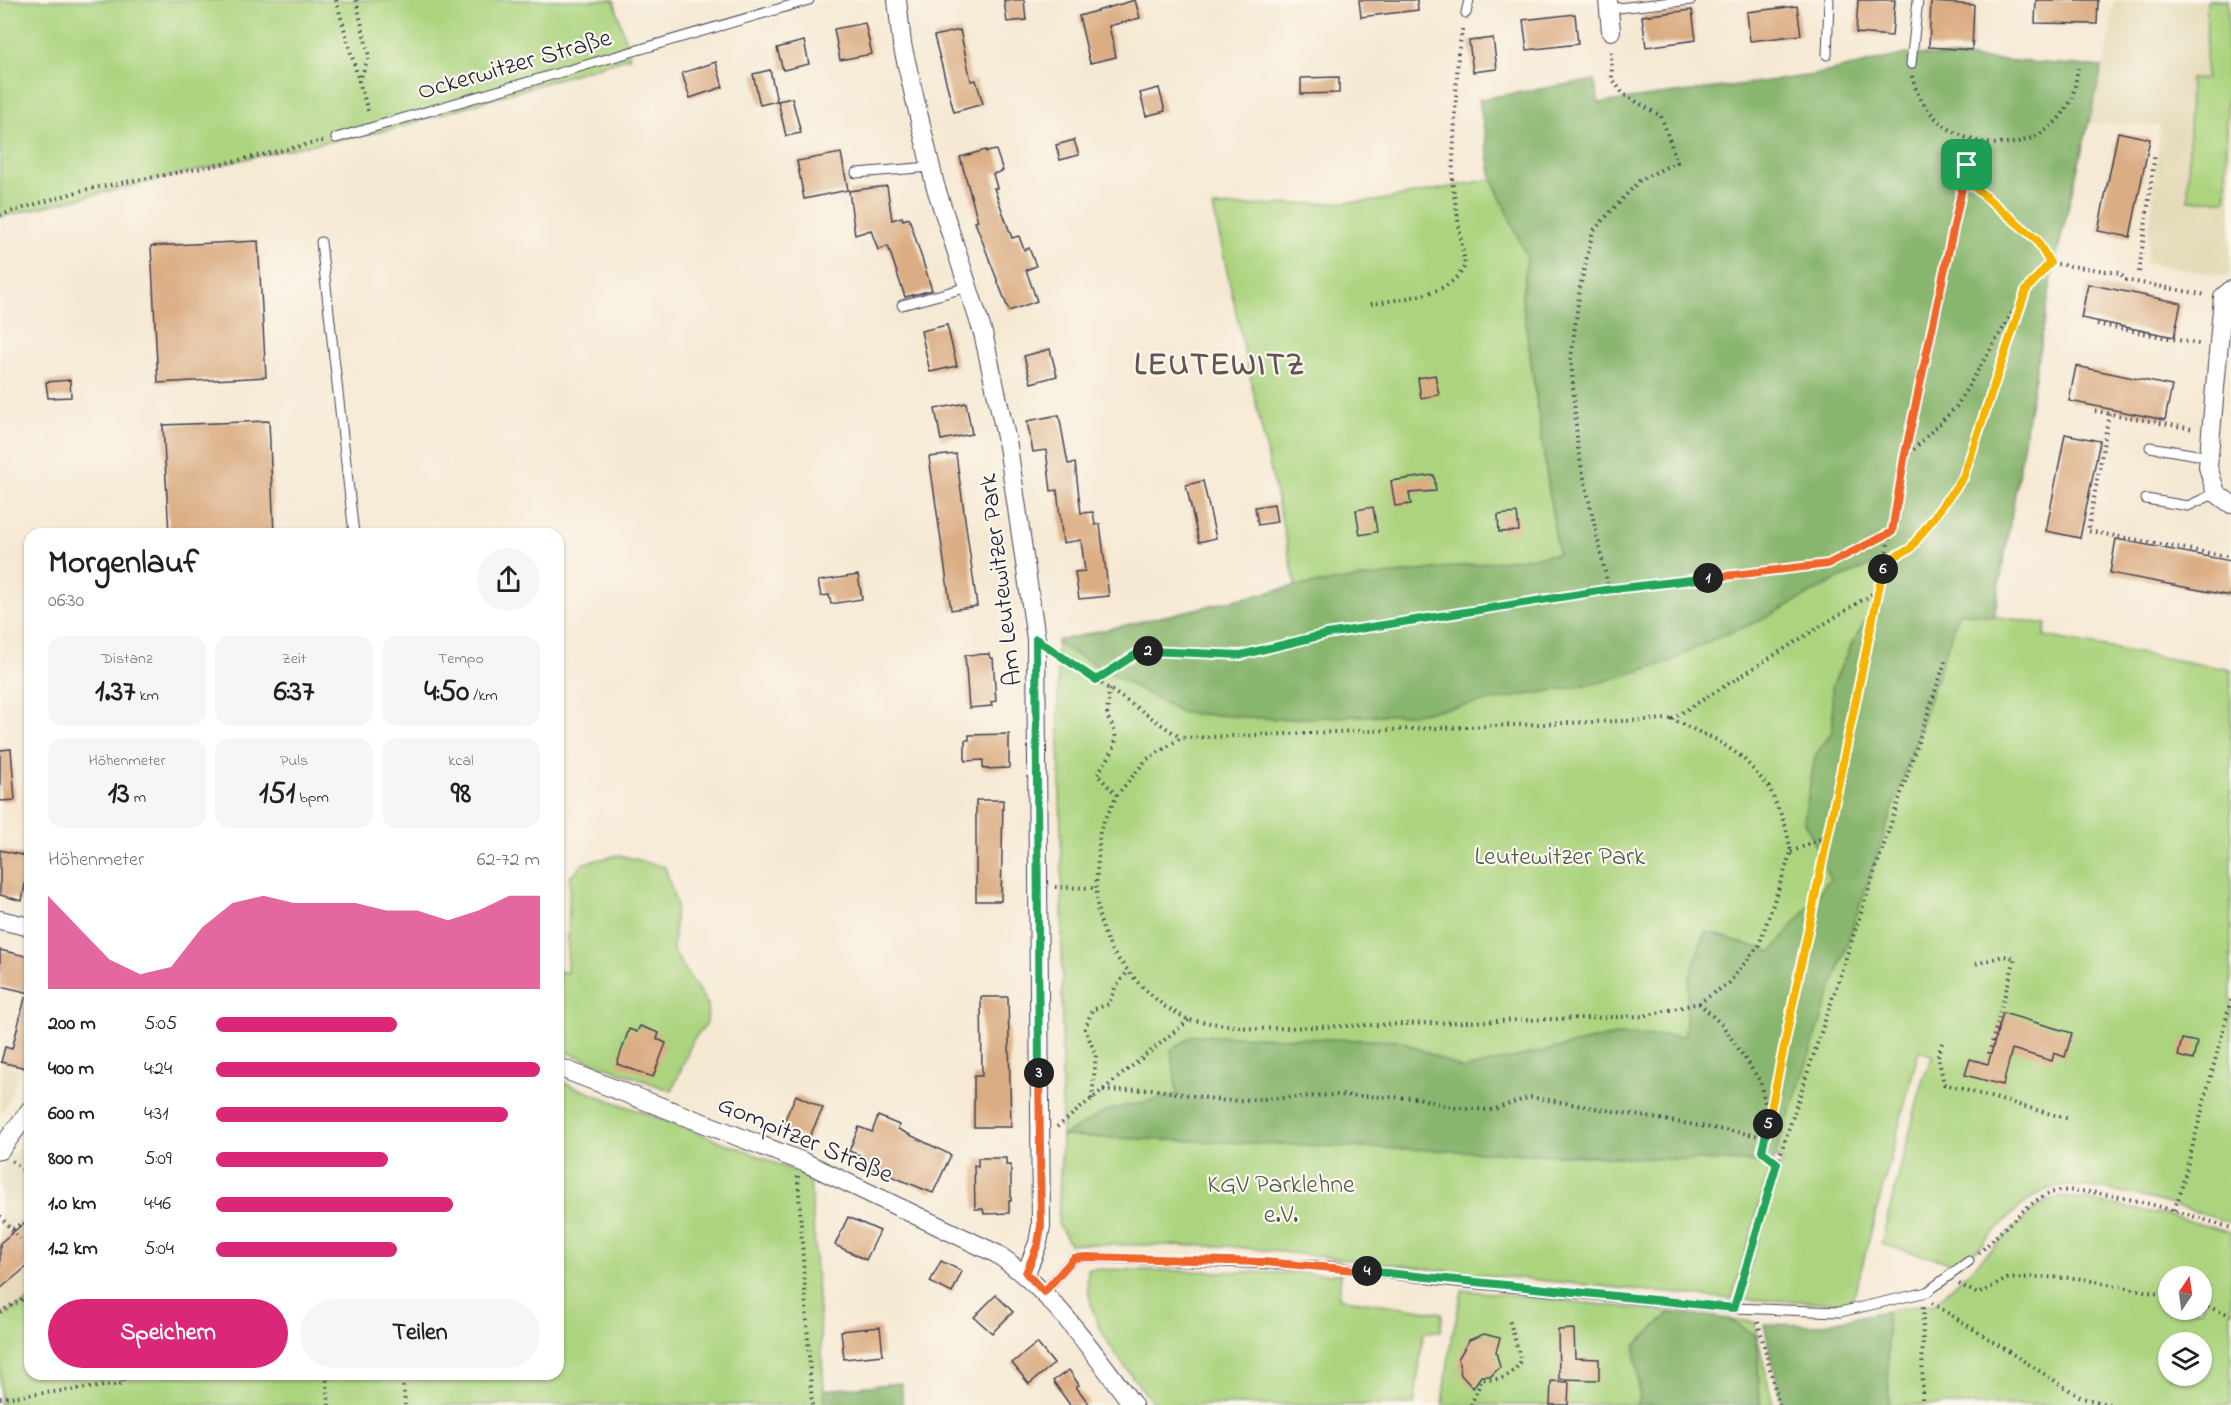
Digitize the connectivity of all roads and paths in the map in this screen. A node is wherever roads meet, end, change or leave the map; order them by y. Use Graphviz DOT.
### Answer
graph roads {
  1 [pos="336,0"];
  2 [pos="356,0"];
  3 [pos="808,0"];
  4 [pos="897,0"];
  5 [pos="1468,0"];
  6 [pos="1690,0"];
  7 [pos="1829,0"];
  8 [pos="1918,0"];
  9 [pos="1609,4"];
  10 [pos="1466,13"];
  11 [pos="1611,31"];
  12 [pos="1827,55"];
  13 [pos="1911,64"];
  14 [pos="2078,68"];
  15 [pos="359,81"];
  16 [pos="373,127"];
  17 [pos="336,138"];
  18 [pos="1972,141"];
  19 [pos="2155,153"];
  20 [pos="1967,165"];
  21 [pos="931,167"];
  22 [pos="856,173"];
  23 [pos="0,215"];
  24 [pos="321,242"];
  25 [pos="2050,263"];
  26 [pos="2139,272"];
  27 [pos="968,287"];
  28 [pos="2026,290"];
  29 [pos="2230,290"];
  30 [pos="2210,296"];
  31 [pos="1371,304"];
  32 [pos="902,305"];
  33 [pos="2097,324"];
  34 [pos="2221,349"];
  35 [pos="2095,411"];
  36 [pos="2109,414"];
  37 [pos="2212,432"];
  38 [pos="2150,447"];
  39 [pos="2209,457"];
  40 [pos="1904,459"];
  41 [pos="2146,499"];
  42 [pos="2224,499"];
  43 [pos="353,528"];
  44 [pos="1892,532"];
  45 [pos="2231,557"];
  46 [pos="1885,561"];
  47 [pos="1609,590"];
  48 [pos="1877,591"];
  49 [pos="1036,639"];
  50 [pos="1946,659"];
  51 [pos="1096,680"];
  52 [pos="1109,689"];
  53 [pos="1671,719"];
  54 [pos="1181,738"];
  55 [pos="1117,795"];
  56 [pos="1827,836"];
  57 [pos="1791,852"];
  58 [pos="1038,888"];
  59 [pos="1096,888"];
  60 [pos="0,920"];
  61 [pos="24,926"];
  62 [pos="1976,964"];
  63 [pos="1128,971"];
  64 [pos="2231,1000"];
  65 [pos="1699,1003"];
  66 [pos="1189,1020"];
  67 [pos="1942,1043"];
  68 [pos="1988,1057"];
  69 [pos="564,1069"];
  70 [pos="1103,1091"];
  71 [pos="1092,1099"];
  72 [pos="24,1118"];
  73 [pos="2069,1119"];
  74 [pos="1769,1120"];
  75 [pos="1765,1137"];
  76 [pos="1040,1141"];
  77 [pos="0,1150"];
  78 [pos="804,1162"];
  79 [pos="1777,1163"];
  80 [pos="2174,1210"];
  81 [pos="0,1216"];
  82 [pos="23,1222"];
  83 [pos="2231,1228"];
  84 [pos="13,1229"];
  85 [pos="20,1239"];
  86 [pos="1969,1261"];
  87 [pos="1026,1273"];
  88 [pos="1949,1275"];
  89 [pos="1044,1292"];
  90 [pos="1925,1292"];
  91 [pos="2158,1294"];
  92 [pos="24,1298"];
  93 [pos="1734,1308"];
  94 [pos="2212,1308"];
  95 [pos="1755,1309"];
  96 [pos="0,1311"];
  97 [pos="2231,1315"];
  98 [pos="1509,1319"];
  99 [pos="123,1380"];
  100 [pos="327,1380"];
  101 [pos="403,1380"];
  102 [pos="0,1398"];
  103 [pos="329,1405"];
  104 [pos="405,1405"];
  105 [pos="812,1405"];
  106 [pos="1132,1405"];
  107 [pos="1472,1405"];
  108 [pos="1779,1405"];
  109 [pos="1922,1405"];
  110 [pos="2112,1405"];
  1 -- 15 [label="path"];
  2 -- 15 [label="path"];
  3 -- 16 [label="lane, Ockerwitzer Straße"];
  4 -- 21 [label="street, Am Leutewitzer Park"];
  5 -- 10 [label="lane"];
  6 -- 9 [label="lane"];
  7 -- 12 [label="lane"];
  8 -- 13 [label="lane"];
  9 -- 11 [label="street"];
  10 -- 31 [label="path"];
  11 -- 47 [label="path"];
  13 -- 18 [label="path"];
  14 -- 18 [label="path"];
  15 -- 16 [label="path"];
  16 -- 17 [label="lane, Ockerwitzer Straße"];
  17 -- 23 [label="path"];
  18 -- 20 [label="path"];
  19 -- 26 [label="path"];
  20 -- 25 [label="path"];
  20 -- 40 [label="path"];
  21 -- 22 [label="lane"];
  21 -- 27 [label="street, Am Leutewitzer Park"];
  24 -- 43 [label="lane"];
  25 -- 28 [label="path"];
  25 -- 30 [label="path"];
  27 -- 32 [label="lane"];
  27 -- 49 [label="street, Am Leutewitzer Park"];
  28 -- 40 [label="path"];
  28 -- 46 [label="path"];
  29 -- 34 [label="street"];
  33 -- 34 [label="path"];
  34 -- 37 [label="street"];
  35 -- 36 [label="path"];
  36 -- 37 [label="path"];
  36 -- 45 [label="path"];
  37 -- 39 [label="street"];
  38 -- 39 [label="lane"];
  39 -- 42 [label="street"];
  40 -- 44 [label="path"];
  41 -- 42 [label="lane"];
  44 -- 46 [label="path"];
  44 -- 47 [label="path"];
  46 -- 48 [label="path"];
  47 -- 51 [label="path"];
  48 -- 53 [label="path"];
  48 -- 56 [label="path"];
  49 -- 51 [label="path"];
  49 -- 58 [label="street, Am Leutewitzer Park"];
  50 -- 79 [label="path"];
  51 -- 52 [label="path"];
  52 -- 54 [label="path"];
  52 -- 55 [label="path"];
  53 -- 54 [label="path"];
  53 -- 57 [label="path"];
  54 -- 55 [label="path"];
  55 -- 59 [label="path"];
  56 -- 57 [label="path"];
  56 -- 74 [label="path"];
  57 -- 65 [label="path"];
  58 -- 59 [label="path"];
  58 -- 76 [label="street, Am Leutewitzer Park"];
  59 -- 63 [label="path"];
  60 -- 61 [label="street"];
  62 -- 68 [label="path"];
  63 -- 66 [label="path"];
  63 -- 71 [label="path"];
  64 -- 80 [label="path"];
  65 -- 66 [label="path"];
  65 -- 74 [label="path"];
  66 -- 70 [label="path"];
  67 -- 73 [label="path"];
  69 -- 78 [label="street, Gompitzer Straße"];
  70 -- 71 [label="path"];
  70 -- 75 [label="path"];
  71 -- 76 [label="path"];
  72 -- 77 [label="street"];
  74 -- 75 [label="path"];
  75 -- 79 [label="path"];
  76 -- 87 [label="street, Am Leutewitzer Park"];
  78 -- 87 [label="street, Gompitzer Straße"];
  78 -- 105 [label="path"];
  79 -- 93 [label="path"];
  80 -- 83 [label="path"];
  80 -- 86 [label="path"];
  81 -- 84 [label="path"];
  82 -- 84 [label="path"];
  84 -- 85 [label="path"];
  86 -- 88 [label="lane"];
  87 -- 89 [label="street, Gompitzer Straße"];
  88 -- 90 [label="lane"];
  88 -- 91 [label="path"];
  89 -- 93 [label="lane"];
  89 -- 106 [label="street, Gompitzer Straße"];
  90 -- 95 [label="lane"];
  90 -- 109 [label="path"];
  90 -- 110 [label="path"];
  92 -- 96 [label="path"];
  93 -- 95 [label="lane"];
  94 -- 97 [label="path"];
  95 -- 108 [label="path"];
  98 -- 107 [label="path"];
  99 -- 102 [label="path"];
  100 -- 103 [label="path"];
  101 -- 104 [label="path"];
}
